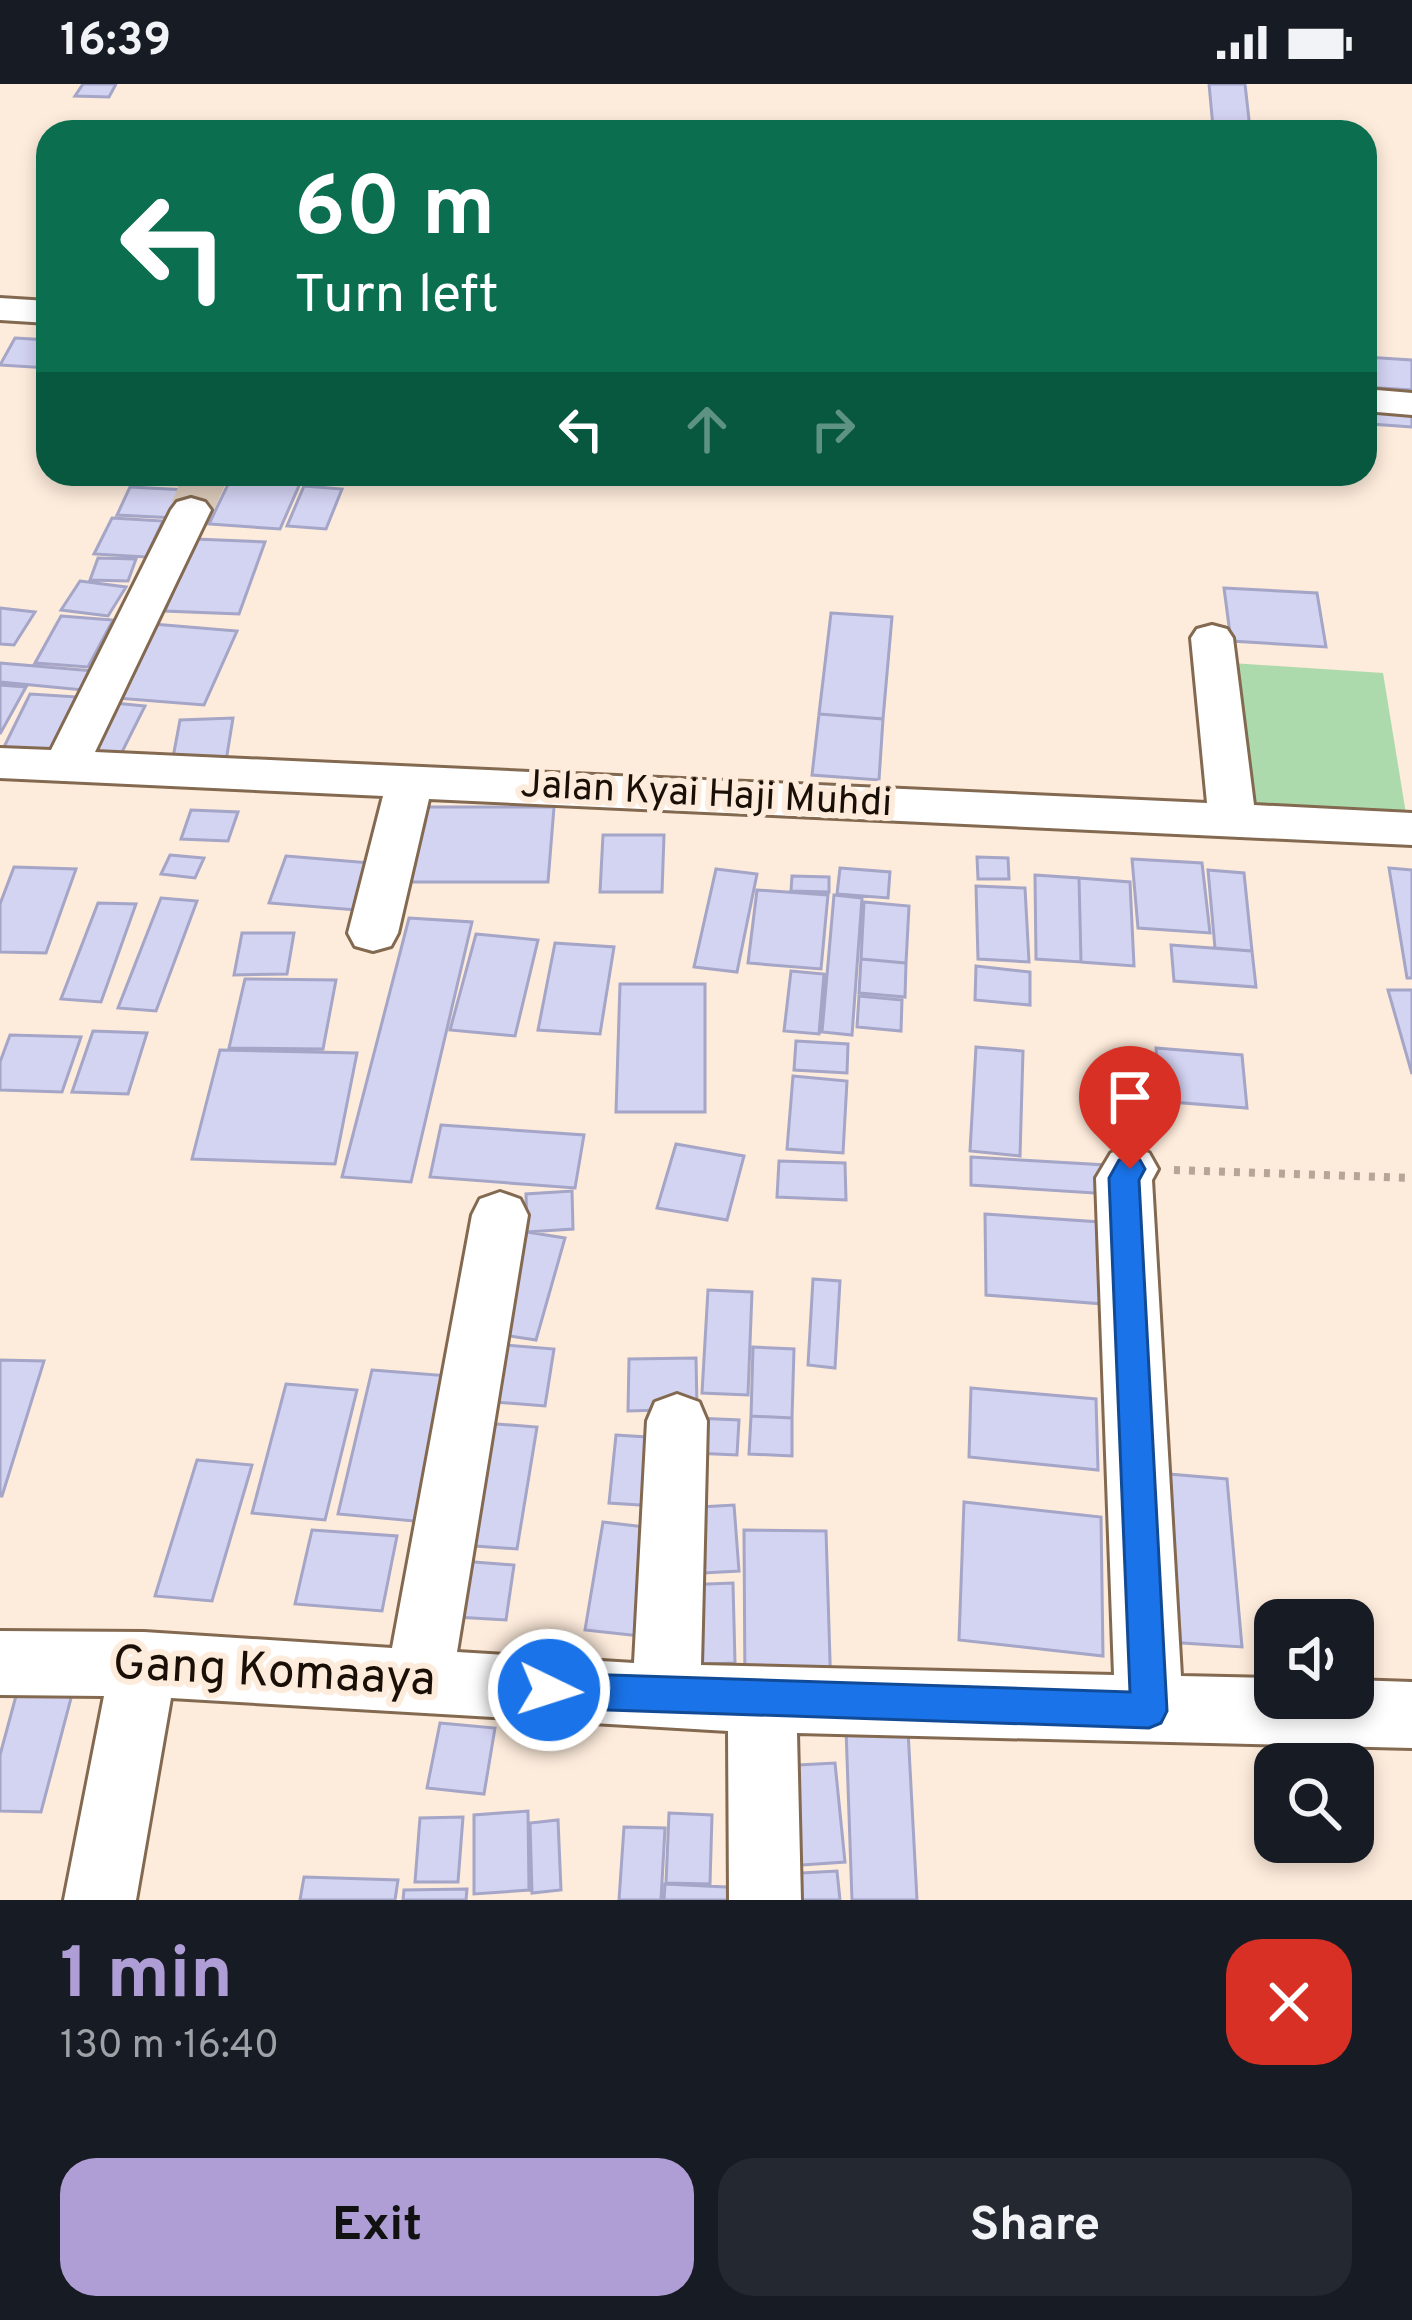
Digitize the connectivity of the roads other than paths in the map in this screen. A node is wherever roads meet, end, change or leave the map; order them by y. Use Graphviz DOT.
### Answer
graph roads {
  1 [pos="0,309"];
  2 [pos="36,311"];
  3 [pos="1377,401"];
  4 [pos="1412,404"];
  5 [pos="190,510"];
  6 [pos="1212,638"];
  7 [pos="0,763"];
  8 [pos="66,766"];
  9 [pos="410,782"];
  10 [pos="1232,821"];
  11 [pos="1412,829"];
  12 [pos="373,933"];
  13 [pos="1130,1169"];
  14 [pos="500,1215"];
  15 [pos="677,1421"];
  16 [pos="0,1663"];
  17 [pos="144,1664"];
  18 [pos="419,1682"];
  19 [pos="667,1697"];
  20 [pos="762,1700"];
  21 [pos="1149,1711"];
  22 [pos="1412,1715"];
  23 [pos="100,1900"];
  24 [pos="766,1900"];
  1 -- 2 [label="street"];
  3 -- 4 [label="street"];
  5 -- 8 [label="street"];
  6 -- 10 [label="street"];
  7 -- 8 [label="street, Jalan Kyai Haji Muhdi"];
  8 -- 9 [label="street, Jalan Kyai Haji Muhdi"];
  9 -- 10 [label="street, Jalan Kyai Haji Muhdi"];
  9 -- 12 [label="street"];
  10 -- 11 [label="street, Jalan Kyai Haji Muhdi"];
  13 -- 21 [label="street"];
  14 -- 18 [label="street"];
  15 -- 19 [label="street"];
  16 -- 17 [label="street, Gang Komaaya"];
  17 -- 18 [label="street, Gang Komaaya"];
  17 -- 23 [label="street"];
  18 -- 19 [label="street, Gang Komaaya"];
  19 -- 20 [label="street, Gang Komaaya"];
  20 -- 21 [label="street, Gang Komaaya"];
  20 -- 24 [label="street"];
  21 -- 22 [label="street, Gang Komaaya"];
}
